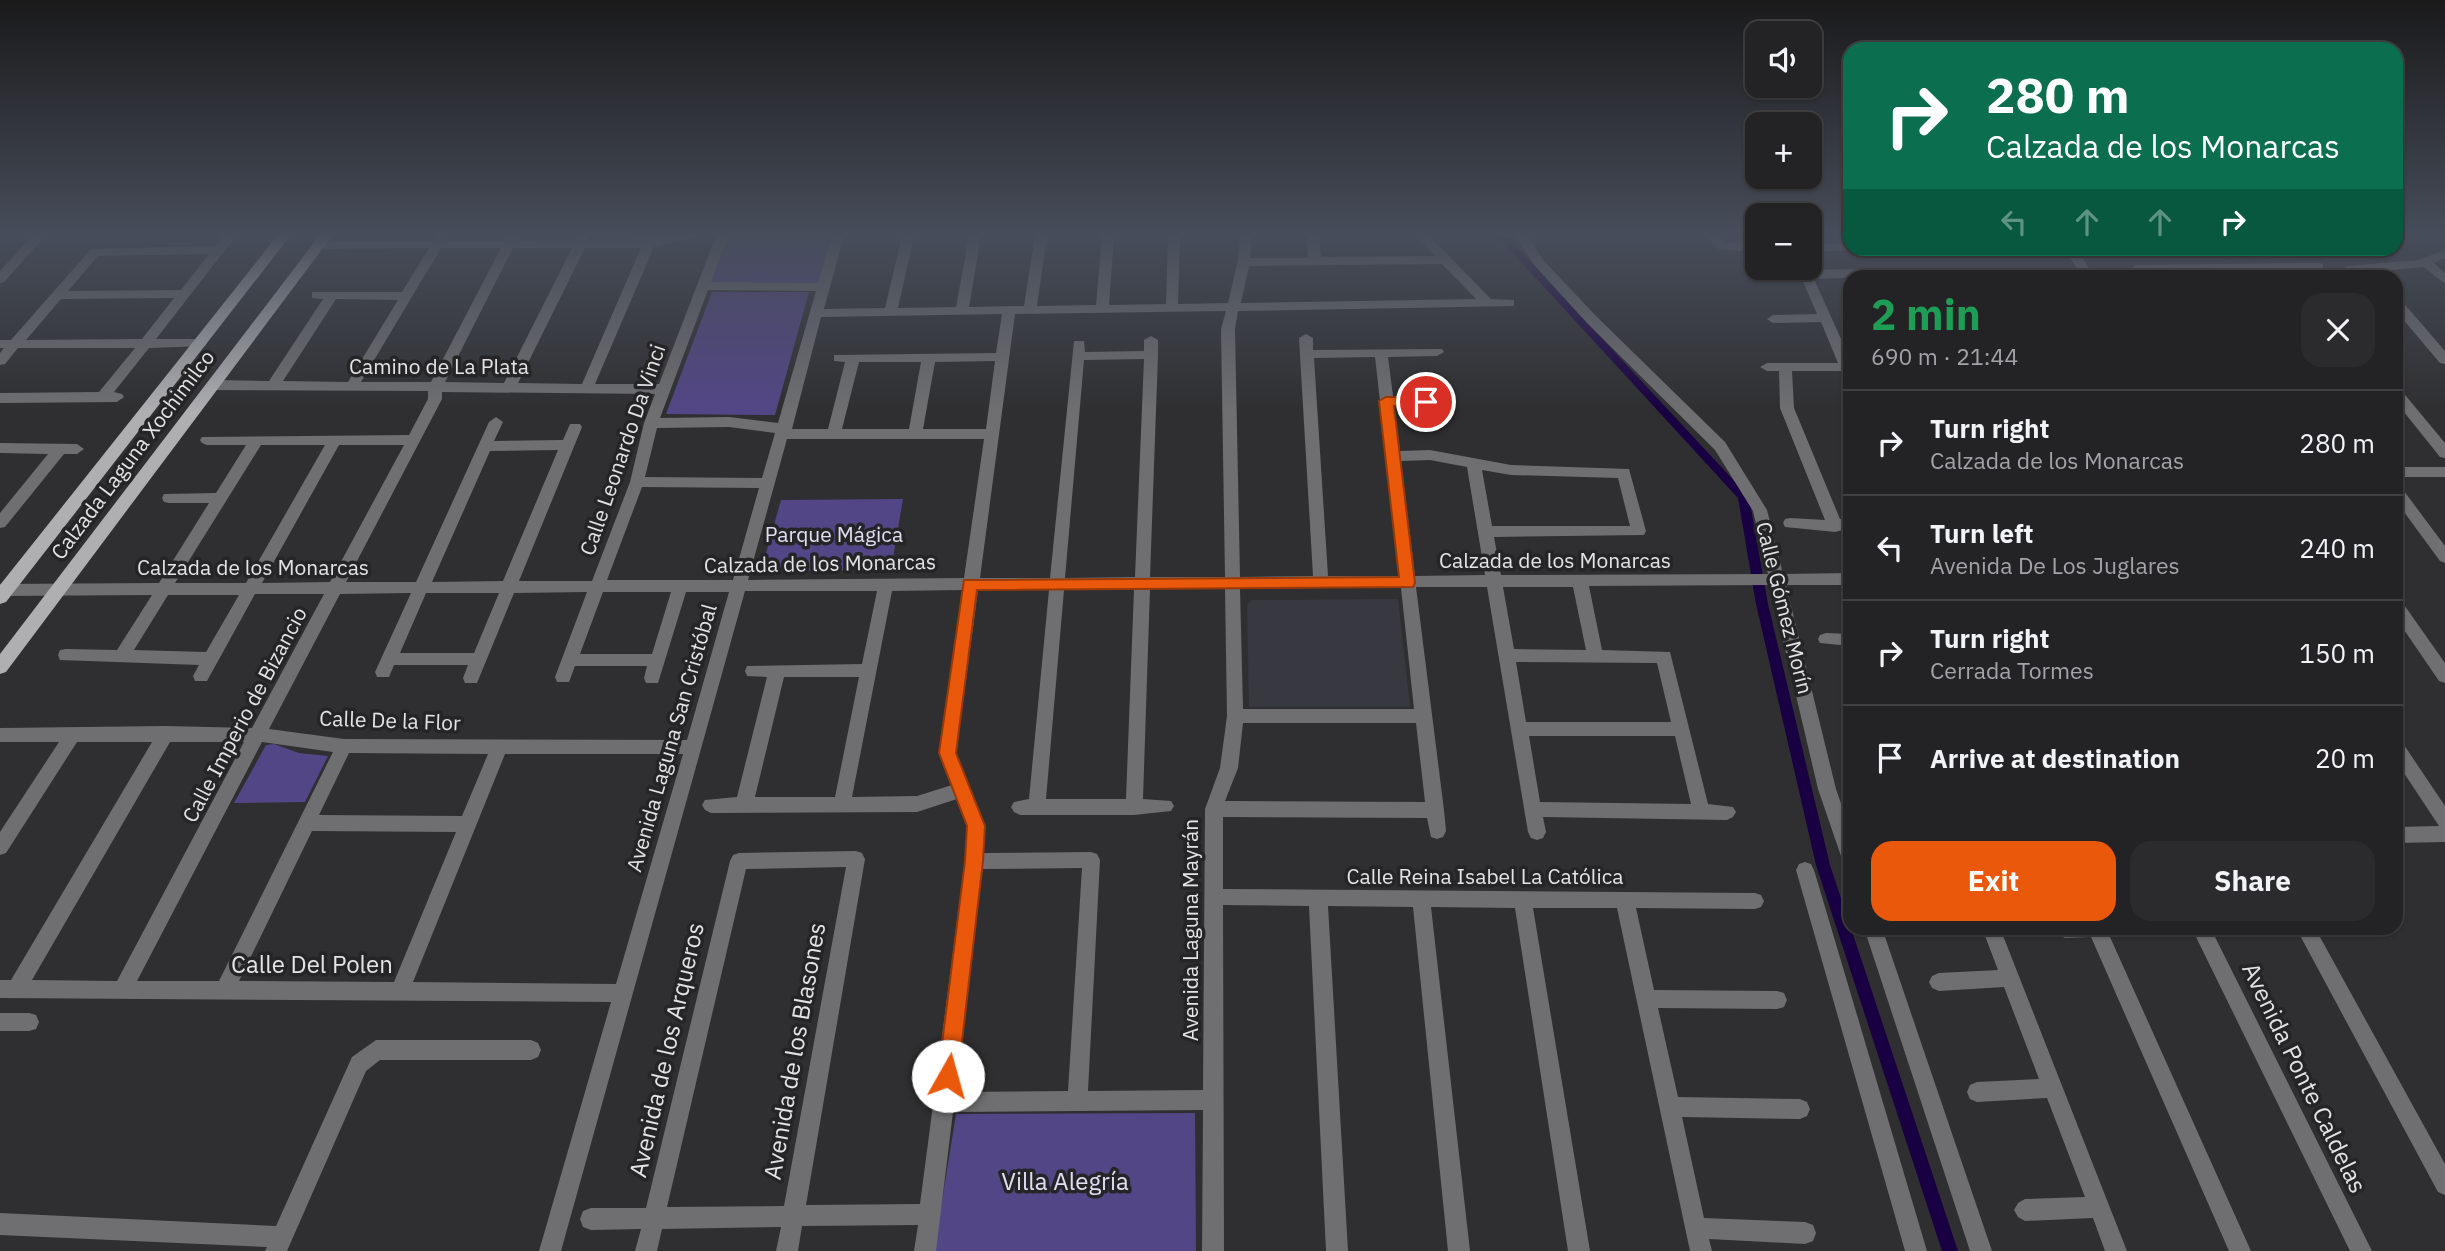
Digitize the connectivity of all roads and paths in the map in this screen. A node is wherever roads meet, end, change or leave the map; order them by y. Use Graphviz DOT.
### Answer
graph roads {
  1 [pos="137,294"];
  2 [pos="186,294"];
  3 [pos="238,294"];
  4 [pos="283,294"];
  5 [pos="483,294"];
  6 [pos="555,294"];
  7 [pos="627,294"];
  8 [pos="701,294"];
  9 [pos="820,294"];
  10 [pos="895,294"];
  11 [pos="965,294"];
  12 [pos="1032,294"];
  13 [pos="1103,294"];
  14 [pos="1172,294"];
  15 [pos="1236,294"];
  16 [pos="1479,294"];
  17 [pos="1568,294"];
  18 [pos="1814,294"];
  19 [pos="57,295"];
  20 [pos="316,295"];
  21 [pos="332,295"];
  22 [pos="406,296"];
  23 [pos="1487,303"];
  24 [pos="1508,303"];
  25 [pos="1172,307"];
  26 [pos="1232,307"];
  27 [pos="1030,308"];
  28 [pos="1102,308"];
  29 [pos="962,309"];
  30 [pos="1009,309"];
  31 [pos="891,310"];
  32 [pos="2403,311"];
  33 [pos="816,313"];
  34 [pos="1824,318"];
  35 [pos="1773,319"];
  36 [pos="1306,338"];
  37 [pos="200,342"];
  38 [pos="148,343"];
  39 [pos="0,344"];
  40 [pos="15,344"];
  41 [pos="1381,352"];
  42 [pos="1437,352"];
  43 [pos="1308,354"];
  44 [pos="929,357"];
  45 [pos="1002,357"];
  46 [pos="1843,360"];
  47 [pos="2445,360"];
  48 [pos="0,361"];
  49 [pos="1767,367"];
  50 [pos="1785,367"];
  51 [pos="1843,371"];
  52 [pos="215,385"];
  53 [pos="272,386"];
  54 [pos="351,387"];
  55 [pos="435,388"];
  56 [pos="508,389"];
  57 [pos="586,389"];
  58 [pos="663,389"];
  59 [pos="0,398"];
  60 [pos="1386,401"];
  61 [pos="1446,402"];
  62 [pos="2403,402"];
  63 [pos="496,422"];
  64 [pos="651,423"];
  65 [pos="575,427"];
  66 [pos="784,432"];
  67 [pos="834,434"];
  68 [pos="992,434"];
  69 [pos="915,435"];
  70 [pos="207,440"];
  71 [pos="413,440"];
  72 [pos="256,441"];
  73 [pos="334,442"];
  74 [pos="568,445"];
  75 [pos="485,446"];
  76 [pos="0,448"];
  77 [pos="60,449"];
  78 [pos="77,449"];
  79 [pos="2445,453"];
  80 [pos="1393,456"];
  81 [pos="1474,464"];
  82 [pos="2403,472"];
  83 [pos="2445,472"];
  84 [pos="637,482"];
  85 [pos="768,483"];
  86 [pos="169,498"];
  87 [pos="219,498"];
  88 [pos="2403,500"];
  89 [pos="7,504"];
  90 [pos="0,523"];
  91 [pos="1790,523"];
  92 [pos="1842,524"];
  93 [pos="1485,532"];
  94 [pos="2445,557"];
  95 [pos="1843,579"];
  96 [pos="1580,581"];
  97 [pos="1775,581"];
  98 [pos="1233,583"];
  99 [pos="1407,583"];
  100 [pos="1495,583"];
  101 [pos="886,584"];
  102 [pos="970,584"];
  103 [pos="1056,584"];
  104 [pos="1143,584"];
  105 [pos="1321,584"];
  106 [pos="680,587"];
  107 [pos="737,587"];
  108 [pos="337,588"];
  109 [pos="423,588"];
  110 [pos="508,588"];
  111 [pos="597,588"];
  112 [pos="251,589"];
  113 [pos="58,590"];
  114 [pos="162,590"];
  115 [pos="2,592"];
  116 [pos="2403,616"];
  117 [pos="1826,639"];
  118 [pos="1843,640"];
  119 [pos="1595,654"];
  120 [pos="66,655"];
  121 [pos="1506,655"];
  122 [pos="121,657"];
  123 [pos="211,659"];
  124 [pos="480,659"];
  125 [pos="570,660"];
  126 [pos="658,660"];
  127 [pos="0,667"];
  128 [pos="869,670"];
  129 [pos="753,671"];
  130 [pos="777,671"];
  131 [pos="201,676"];
  132 [pos="2445,676"];
  133 [pos="563,677"];
  134 [pos="471,678"];
  135 [pos="652,678"];
  136 [pos="1235,716"];
  137 [pos="1423,716"];
  138 [pos="1518,729"];
  139 [pos="1681,729"];
  140 [pos="166,733"];
  141 [pos="73,734"];
  142 [pos="0,735"];
  143 [pos="259,735"];
  144 [pos="344,746"];
  145 [pos="499,747"];
  146 [pos="694,747"];
  147 [pos="2403,759"];
  148 [pos="961,790"];
  149 [pos="711,805"];
  150 [pos="744,805"];
  151 [pos="842,805"];
  152 [pos="1165,806"];
  153 [pos="1134,807"];
  154 [pos="1214,809"];
  155 [pos="1533,809"];
  156 [pos="1435,810"];
  157 [pos="1701,811"];
  158 [pos="1727,812"];
  159 [pos="2445,821"];
  160 [pos="307,823"];
  161 [pos="468,824"];
  162 [pos="1437,831"];
  163 [pos="1537,832"];
  164 [pos="2445,834"];
  165 [pos="1843,835"];
  166 [pos="2403,835"];
  167 [pos="0,847"];
  168 [pos="739,861"];
  169 [pos="974,861"];
  170 [pos="1805,870"];
  171 [pos="1214,897"];
  172 [pos="1318,898"];
  173 [pos="1420,900"];
  174 [pos="1523,900"];
  175 [pos="1625,901"];
  176 [pos="1755,901"];
  177 [pos="1875,935"];
  178 [pos="1994,935"];
  179 [pos="2100,935"];
  180 [pos="2204,935"];
  181 [pos="2309,935"];
  182 [pos="2010,978"];
  183 [pos="1939,982"];
  184 [pos="123,988"];
  185 [pos="8,989"];
  186 [pos="225,990"];
  187 [pos="400,990"];
  188 [pos="624,993"];
  189 [pos="1647,999"];
  190 [pos="1777,1000"];
  191 [pos="0,1022"];
  192 [pos="29,1023"];
  193 [pos="531,1050"];
  194 [pos="2052,1088"];
  195 [pos="1977,1092"];
  196 [pos="1213,1100"];
  197 [pos="1077,1101"];
  198 [pos="944,1102"];
  199 [pos="1671,1107"];
  200 [pos="1800,1109"];
  201 [pos="2445,1185"];
  202 [pos="2098,1207"];
  203 [pos="2025,1210"];
  204 [pos="930,1214"];
  205 [pos="793,1217"];
  206 [pos="591,1219"];
  207 [pos="654,1219"];
  208 [pos="0,1224"];
  209 [pos="1697,1228"];
  210 [pos="1805,1233"];
  211 [pos="279,1244"];
  212 [pos="550,1251"];
  213 [pos="646,1251"];
  214 [pos="787,1251"];
  215 [pos="925,1251"];
  216 [pos="1213,1251"];
  217 [pos="1337,1251"];
  218 [pos="1459,1251"];
  219 [pos="1579,1251"];
  220 [pos="1701,1251"];
  221 [pos="1916,1251"];
  222 [pos="1980,1251"];
  223 [pos="2116,1251"];
  224 [pos="2240,1251"];
  225 [pos="2361,1251"];
  1 -- 19 [label="street"];
  2 -- 38 [label="street"];
  3 -- 37 [label="main road, Calzada Laguna Xochimilco"];
  4 -- 52 [label="main road, Calzada Laguna Xochimilco"];
  5 -- 55 [label="street, Calle Imperio de Bizancio"];
  6 -- 56 [label="street"];
  7 -- 57 [label="street"];
  8 -- 58 [label="street, Calle Leonardo Da Vinci"];
  9 -- 33 [label="street, Avenida Laguna San Cristóbal"];
  10 -- 31 [label="street"];
  11 -- 29 [label="street"];
  12 -- 27 [label="street"];
  13 -- 28 [label="street"];
  14 -- 25 [label="street"];
  15 -- 26 [label="street, Avenida Laguna Mayrán"];
  16 -- 23 [label="street"];
  17 -- 97 [label="street, Calle Gómez Morín"];
  18 -- 34 [label="street"];
  19 -- 40 [label="street"];
  20 -- 21 [label="street"];
  21 -- 22 [label="street"];
  21 -- 53 [label="street"];
  22 -- 54 [label="street"];
  23 -- 24 [label="street"];
  23 -- 26 [label="street"];
  25 -- 26 [label="street"];
  25 -- 28 [label="street"];
  26 -- 98 [label="street, Avenida Laguna Mayrán"];
  27 -- 28 [label="street"];
  27 -- 30 [label="street"];
  29 -- 30 [label="street"];
  29 -- 31 [label="street"];
  30 -- 45 [label="street"];
  31 -- 33 [label="street"];
  32 -- 47 [label="street"];
  33 -- 66 [label="street, Avenida Laguna San Cristóbal"];
  34 -- 35 [label="street"];
  34 -- 46 [label="street"];
  36 -- 43 [label="street"];
  37 -- 38 [label="street"];
  37 -- 115 [label="main road, Calzada Laguna Xochimilco"];
  38 -- 40 [label="street"];
  38 -- 59 [label="street"];
  39 -- 40 [label="street"];
  40 -- 48 [label="street"];
  41 -- 42 [label="street"];
  41 -- 43 [label="street"];
  41 -- 60 [label="street"];
  43 -- 105 [label="street"];
  44 -- 45 [label="street"];
  44 -- 67 [label="street"];
  44 -- 69 [label="street"];
  45 -- 68 [label="street"];
  49 -- 50 [label="street"];
  50 -- 51 [label="street"];
  50 -- 92 [label="street"];
  52 -- 53 [label="street, Camino de La Plata"];
  52 -- 113 [label="main road, Calzada Laguna Xochimilco"];
  53 -- 54 [label="street, Camino de La Plata"];
  54 -- 55 [label="street, Camino de La Plata"];
  55 -- 56 [label="street, Camino de La Plata"];
  55 -- 71 [label="street, Calle Imperio de Bizancio"];
  56 -- 57 [label="street, Camino de La Plata"];
  57 -- 58 [label="street, Camino de La Plata"];
  58 -- 64 [label="street, Calle Leonardo Da Vinci"];
  60 -- 61 [label="street"];
  60 -- 80 [label="street"];
  62 -- 79 [label="street"];
  63 -- 75 [label="street"];
  64 -- 66 [label="street"];
  64 -- 84 [label="street, Calle Leonardo Da Vinci"];
  65 -- 74 [label="street"];
  66 -- 67 [label="street"];
  66 -- 85 [label="street, Avenida Laguna San Cristóbal"];
  67 -- 69 [label="street"];
  68 -- 69 [label="street"];
  68 -- 102 [label="street"];
  70 -- 72 [label="street"];
  71 -- 73 [label="street"];
  71 -- 108 [label="street, Calle Imperio de Bizancio"];
  72 -- 73 [label="street"];
  72 -- 87 [label="street"];
  73 -- 112 [label="street"];
  74 -- 75 [label="street"];
  74 -- 110 [label="street"];
  75 -- 109 [label="street"];
  76 -- 77 [label="street"];
  77 -- 78 [label="street"];
  77 -- 89 [label="street"];
  80 -- 81 [label="street"];
  80 -- 99 [label="street"];
  81 -- 93 [label="street"];
  81 -- 93 [label="street"];
  82 -- 83 [label="street"];
  84 -- 85 [label="street"];
  84 -- 111 [label="street, Calle Leonardo Da Vinci"];
  85 -- 107 [label="street, Avenida Laguna San Cristóbal"];
  86 -- 87 [label="street"];
  87 -- 114 [label="street"];
  88 -- 94 [label="street"];
  89 -- 90 [label="street"];
  91 -- 92 [label="street"];
  93 -- 100 [label="street"];
  95 -- 97 [label="street, Calzada de los Monarcas"];
  96 -- 97 [label="street, Calzada de los Monarcas"];
  96 -- 100 [label="street, Calzada de los Monarcas"];
  96 -- 119 [label="street"];
  97 -- 165 [label="street, Calle Gómez Morín"];
  98 -- 104 [label="street, Calzada de los Monarcas"];
  98 -- 105 [label="street, Calzada de los Monarcas"];
  98 -- 136 [label="street, Avenida Laguna Mayrán"];
  99 -- 100 [label="street, Calzada de los Monarcas"];
  99 -- 105 [label="street, Calzada de los Monarcas"];
  99 -- 137 [label="street"];
  100 -- 121 [label="street"];
  101 -- 102 [label="street, Calzada de los Monarcas"];
  101 -- 107 [label="street, Calzada de los Monarcas"];
  101 -- 128 [label="street"];
  102 -- 103 [label="street, Calzada de los Monarcas"];
  102 -- 148 [label="street"];
  103 -- 104 [label="street, Calzada de los Monarcas"];
  103 -- 104 [label="street"];
  103 -- 153 [label="street"];
  104 -- 153 [label="street"];
  106 -- 107 [label="street, Calzada de los Monarcas"];
  106 -- 111 [label="street, Calzada de los Monarcas"];
  106 -- 126 [label="street"];
  107 -- 146 [label="street, Avenida Laguna San Cristóbal"];
  108 -- 109 [label="street, Calzada de los Monarcas"];
  108 -- 112 [label="street, Calzada de los Monarcas"];
  108 -- 143 [label="street, Calle Imperio de Bizancio"];
  109 -- 110 [label="street, Calzada de los Monarcas"];
  109 -- 124 [label="street"];
  110 -- 111 [label="street, Calzada de los Monarcas"];
  110 -- 124 [label="street"];
  111 -- 125 [label="street, Calle Leonardo Da Vinci"];
  112 -- 114 [label="street, Calzada de los Monarcas"];
  112 -- 123 [label="street"];
  113 -- 114 [label="street, Calzada de los Monarcas"];
  113 -- 115 [label="street, Calzada de los Monarcas"];
  113 -- 127 [label="main road, Calzada Laguna Xochimilco"];
  114 -- 122 [label="street"];
  116 -- 132 [label="street"];
  117 -- 118 [label="street"];
  119 -- 121 [label="street"];
  119 -- 139 [label="street"];
  120 -- 122 [label="street"];
  121 -- 138 [label="street"];
  122 -- 123 [label="street"];
  123 -- 131 [label="street"];
  124 -- 134 [label="street"];
  125 -- 126 [label="street"];
  125 -- 133 [label="street, Calle Leonardo Da Vinci"];
  126 -- 135 [label="street"];
  128 -- 130 [label="street"];
  128 -- 151 [label="street"];
  129 -- 130 [label="street"];
  130 -- 150 [label="street"];
  136 -- 137 [label="street"];
  136 -- 154 [label="street, Avenida Laguna Mayrán"];
  137 -- 156 [label="street"];
  138 -- 139 [label="street"];
  138 -- 155 [label="street"];
  139 -- 157 [label="street"];
  140 -- 141 [label="street, Calle De la Flor"];
  140 -- 143 [label="street, Calle De la Flor"];
  140 -- 185 [label="street"];
  141 -- 142 [label="street, Calle De la Flor"];
  141 -- 167 [label="street"];
  143 -- 144 [label="street, Calle De la Flor"];
  143 -- 184 [label="street, Calle Imperio de Bizancio"];
  144 -- 145 [label="street, Calle De la Flor"];
  144 -- 160 [label="street"];
  145 -- 146 [label="street, Calle De la Flor"];
  145 -- 161 [label="street"];
  146 -- 188 [label="street, Avenida Laguna San Cristóbal"];
  147 -- 159 [label="street"];
  148 -- 151 [label="street"];
  148 -- 169 [label="street"];
  149 -- 150 [label="street"];
  150 -- 151 [label="street"];
  152 -- 153 [label="street"];
  154 -- 156 [label="street"];
  154 -- 171 [label="street, Avenida Laguna Mayrán"];
  155 -- 157 [label="street"];
  155 -- 163 [label="street"];
  156 -- 162 [label="street"];
  157 -- 158 [label="street"];
  160 -- 161 [label="street"];
  160 -- 186 [label="street"];
  161 -- 187 [label="street"];
  164 -- 166 [label="street"];
  168 -- 205 [label="street, Avenida de los Blasones"];
  168 -- 207 [label="street, Avenida de los Arqueros"];
  169 -- 197 [label="street"];
  169 -- 198 [label="street"];
  170 -- 221 [label="street"];
  171 -- 172 [label="street, Calle Reina Isabel La Católica"];
  171 -- 196 [label="street, Avenida Laguna Mayrán"];
  172 -- 173 [label="street, Calle Reina Isabel La Católica"];
  172 -- 217 [label="street"];
  173 -- 174 [label="street, Calle Reina Isabel La Católica"];
  173 -- 218 [label="street"];
  174 -- 175 [label="street, Calle Reina Isabel La Católica"];
  174 -- 219 [label="street"];
  175 -- 176 [label="street, Calle Reina Isabel La Católica"];
  175 -- 189 [label="street"];
  177 -- 222 [label="street"];
  178 -- 182 [label="street"];
  179 -- 224 [label="street"];
  180 -- 225 [label="street, Avenida Ponte Caldelas"];
  181 -- 201 [label="street"];
  182 -- 183 [label="street"];
  182 -- 194 [label="street"];
  184 -- 185 [label="street, Calle Del Polen"];
  184 -- 186 [label="street, Calle Del Polen"];
  186 -- 187 [label="street, Calle Del Polen"];
  187 -- 188 [label="street, Calle Del Polen"];
  188 -- 212 [label="street, Avenida Laguna San Cristóbal"];
  189 -- 190 [label="street"];
  189 -- 199 [label="street"];
  191 -- 192 [label="street"];
  193 -- 211 [label="street"];
  194 -- 195 [label="street"];
  194 -- 202 [label="street"];
  196 -- 197 [label="street"];
  196 -- 216 [label="street, Avenida Laguna Mayrán"];
  197 -- 198 [label="street"];
  198 -- 204 [label="street"];
  199 -- 200 [label="street"];
  199 -- 209 [label="street"];
  202 -- 203 [label="street"];
  202 -- 223 [label="street"];
  204 -- 205 [label="street"];
  204 -- 215 [label="street"];
  205 -- 207 [label="street"];
  205 -- 214 [label="street, Avenida de los Blasones"];
  206 -- 207 [label="street"];
  207 -- 213 [label="street, Avenida de los Arqueros"];
  208 -- 211 [label="street"];
  209 -- 210 [label="street"];
  209 -- 220 [label="street"];
}
